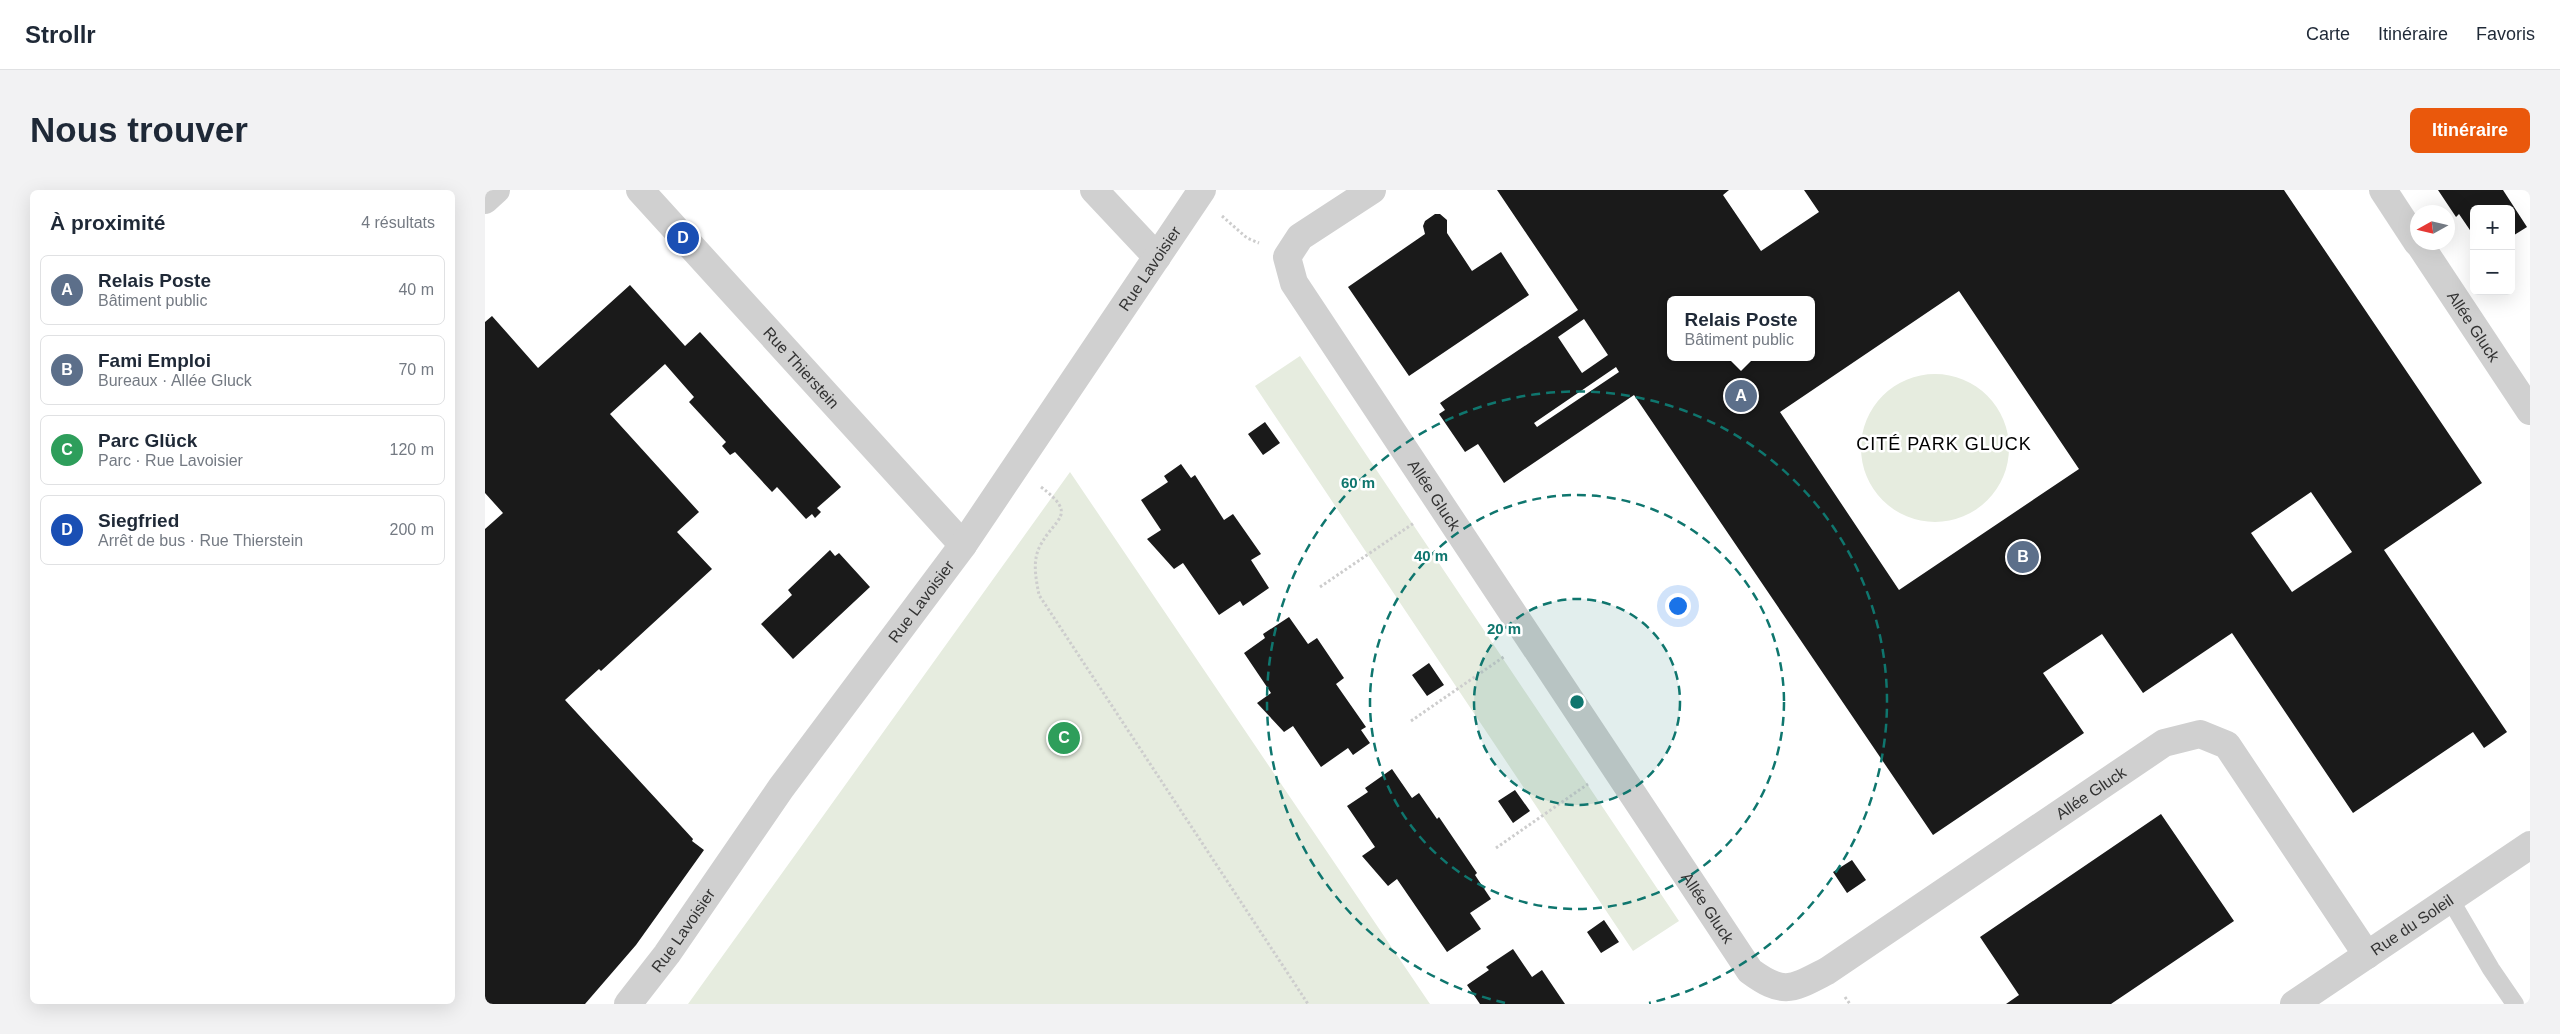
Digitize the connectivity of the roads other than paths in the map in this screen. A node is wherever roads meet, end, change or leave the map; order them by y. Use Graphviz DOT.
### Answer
graph roads {
  1 [pos="496,190"];
  2 [pos="640,190"];
  3 [pos="1094,190"];
  4 [pos="1372,190"];
  5 [pos="2383,190"];
  6 [pos="1200,193"];
  7 [pos="485,200"];
  8 [pos="2410,230"];
  9 [pos="2423,250"];
  10 [pos="1157,257"];
  11 [pos="2530,412"];
  12 [pos="963,545"];
  13 [pos="2530,845"];
  14 [pos="2450,899"];
  15 [pos="2367,954"];
  16 [pos="628,1004"];
  17 [pos="2294,1004"];
  18 [pos="2515,1004"];
  1 -- 7 [label="street"];
  2 -- 12 [label="street, Rue Thierstein"];
  3 -- 10 [label="street"];
  4 -- 15 [label="street, Allée Gluck"];
  5 -- 8 [label="street, Allée Gluck"];
  6 -- 10 [label="street, Rue Lavoisier"];
  9 -- 11 [label="street, Allée Gluck"];
  10 -- 12 [label="street, Rue Lavoisier"];
  12 -- 16 [label="street, Rue Lavoisier"];
  13 -- 14 [label="street, Rue du Soleil"];
  14 -- 15 [label="street, Rue du Soleil"];
  14 -- 18 [label="lane"];
  15 -- 17 [label="street, Rue du Soleil"];
}
